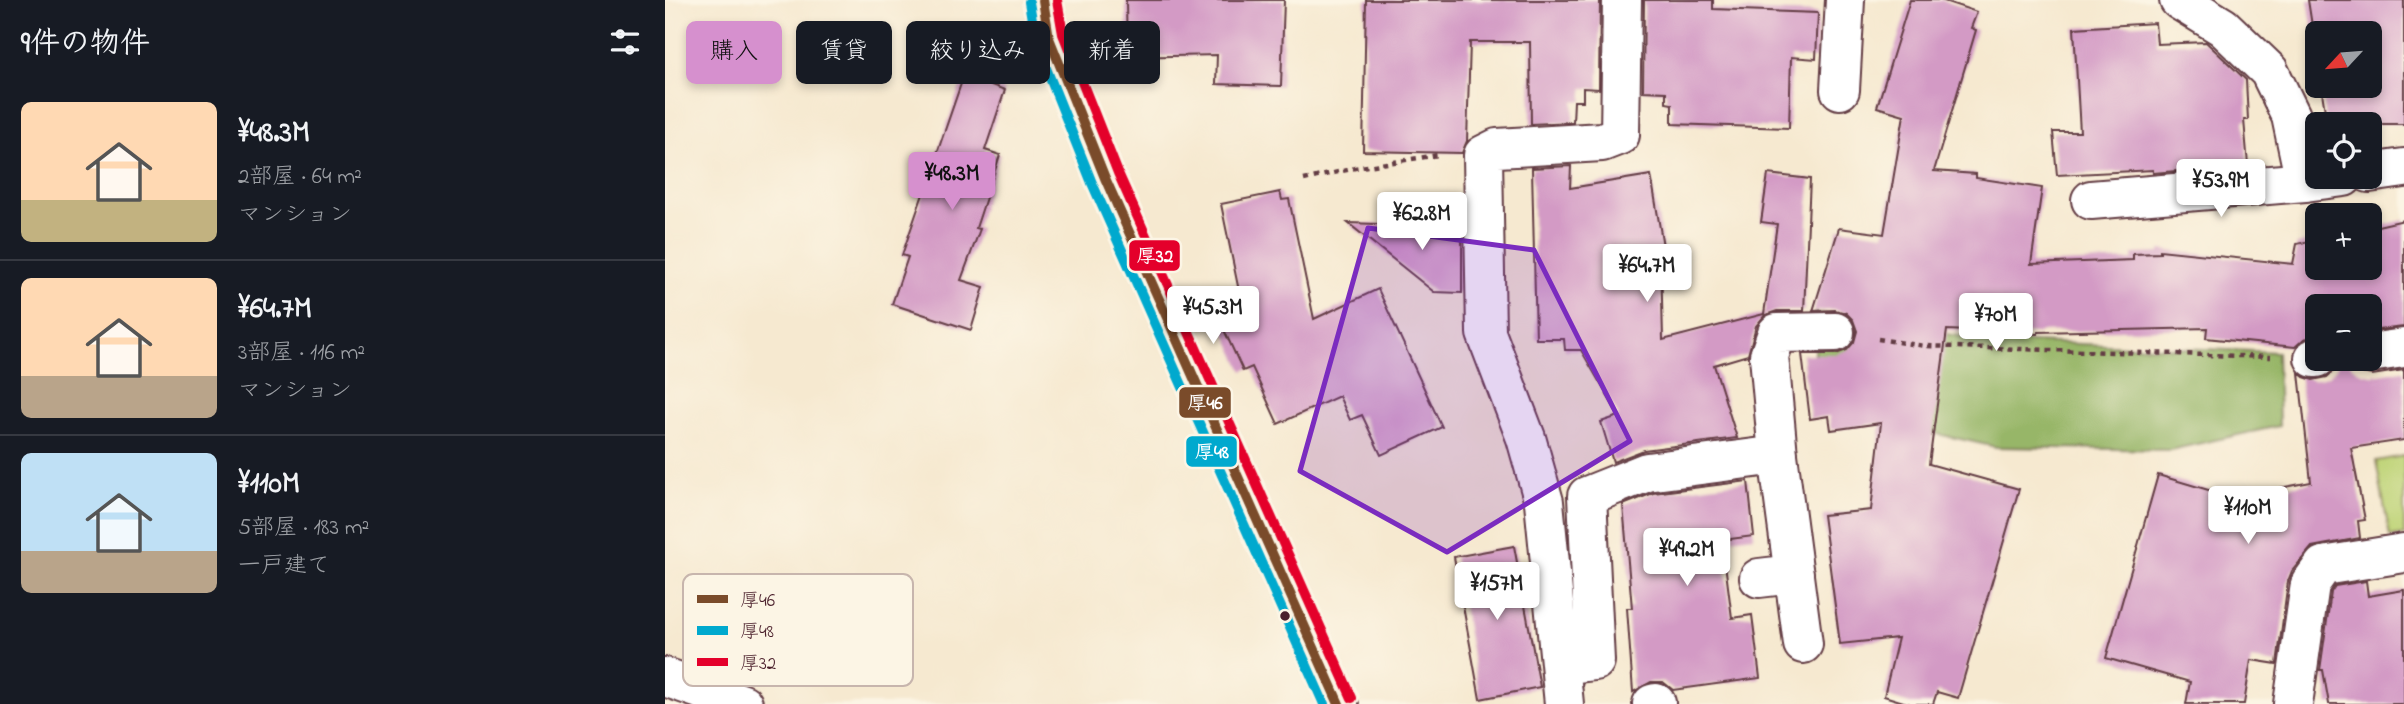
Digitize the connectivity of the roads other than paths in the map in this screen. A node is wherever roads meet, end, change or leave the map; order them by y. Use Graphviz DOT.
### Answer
graph roads {
  1 [pos="1043,0"];
  2 [pos="1622,0"];
  3 [pos="1845,0"];
  4 [pos="2179,0"];
  5 [pos="1839,90"];
  6 [pos="2404,168"];
  7 [pos="2382,171"];
  8 [pos="2305,182"];
  9 [pos="2091,200"];
  10 [pos="1835,332"];
  11 [pos="2404,348"];
  12 [pos="2382,351"];
  13 [pos="1778,455"];
  14 [pos="2404,553"];
  15 [pos="1803,644"];
  16 [pos="1561,666"];
  17 [pos="665,677"];
  18 [pos="683,683"];
  19 [pos="691,686"];
  20 [pos="743,704"];
  21 [pos="1339,704"];
  22 [pos="1564,704"];
  23 [pos="2293,704"];
  1 -- 21 [label="street"];
  2 -- 16 [label="street"];
  3 -- 5 [label="street"];
  4 -- 8 [label="street"];
  6 -- 7 [label="street"];
  8 -- 9 [label="street"];
  10 -- 13 [label="street"];
  11 -- 12 [label="street"];
  13 -- 15 [label="street"];
  13 -- 16 [label="street"];
  14 -- 23 [label="street"];
  16 -- 22 [label="street"];
  17 -- 18 [label="street"];
  19 -- 20 [label="street"];
}
